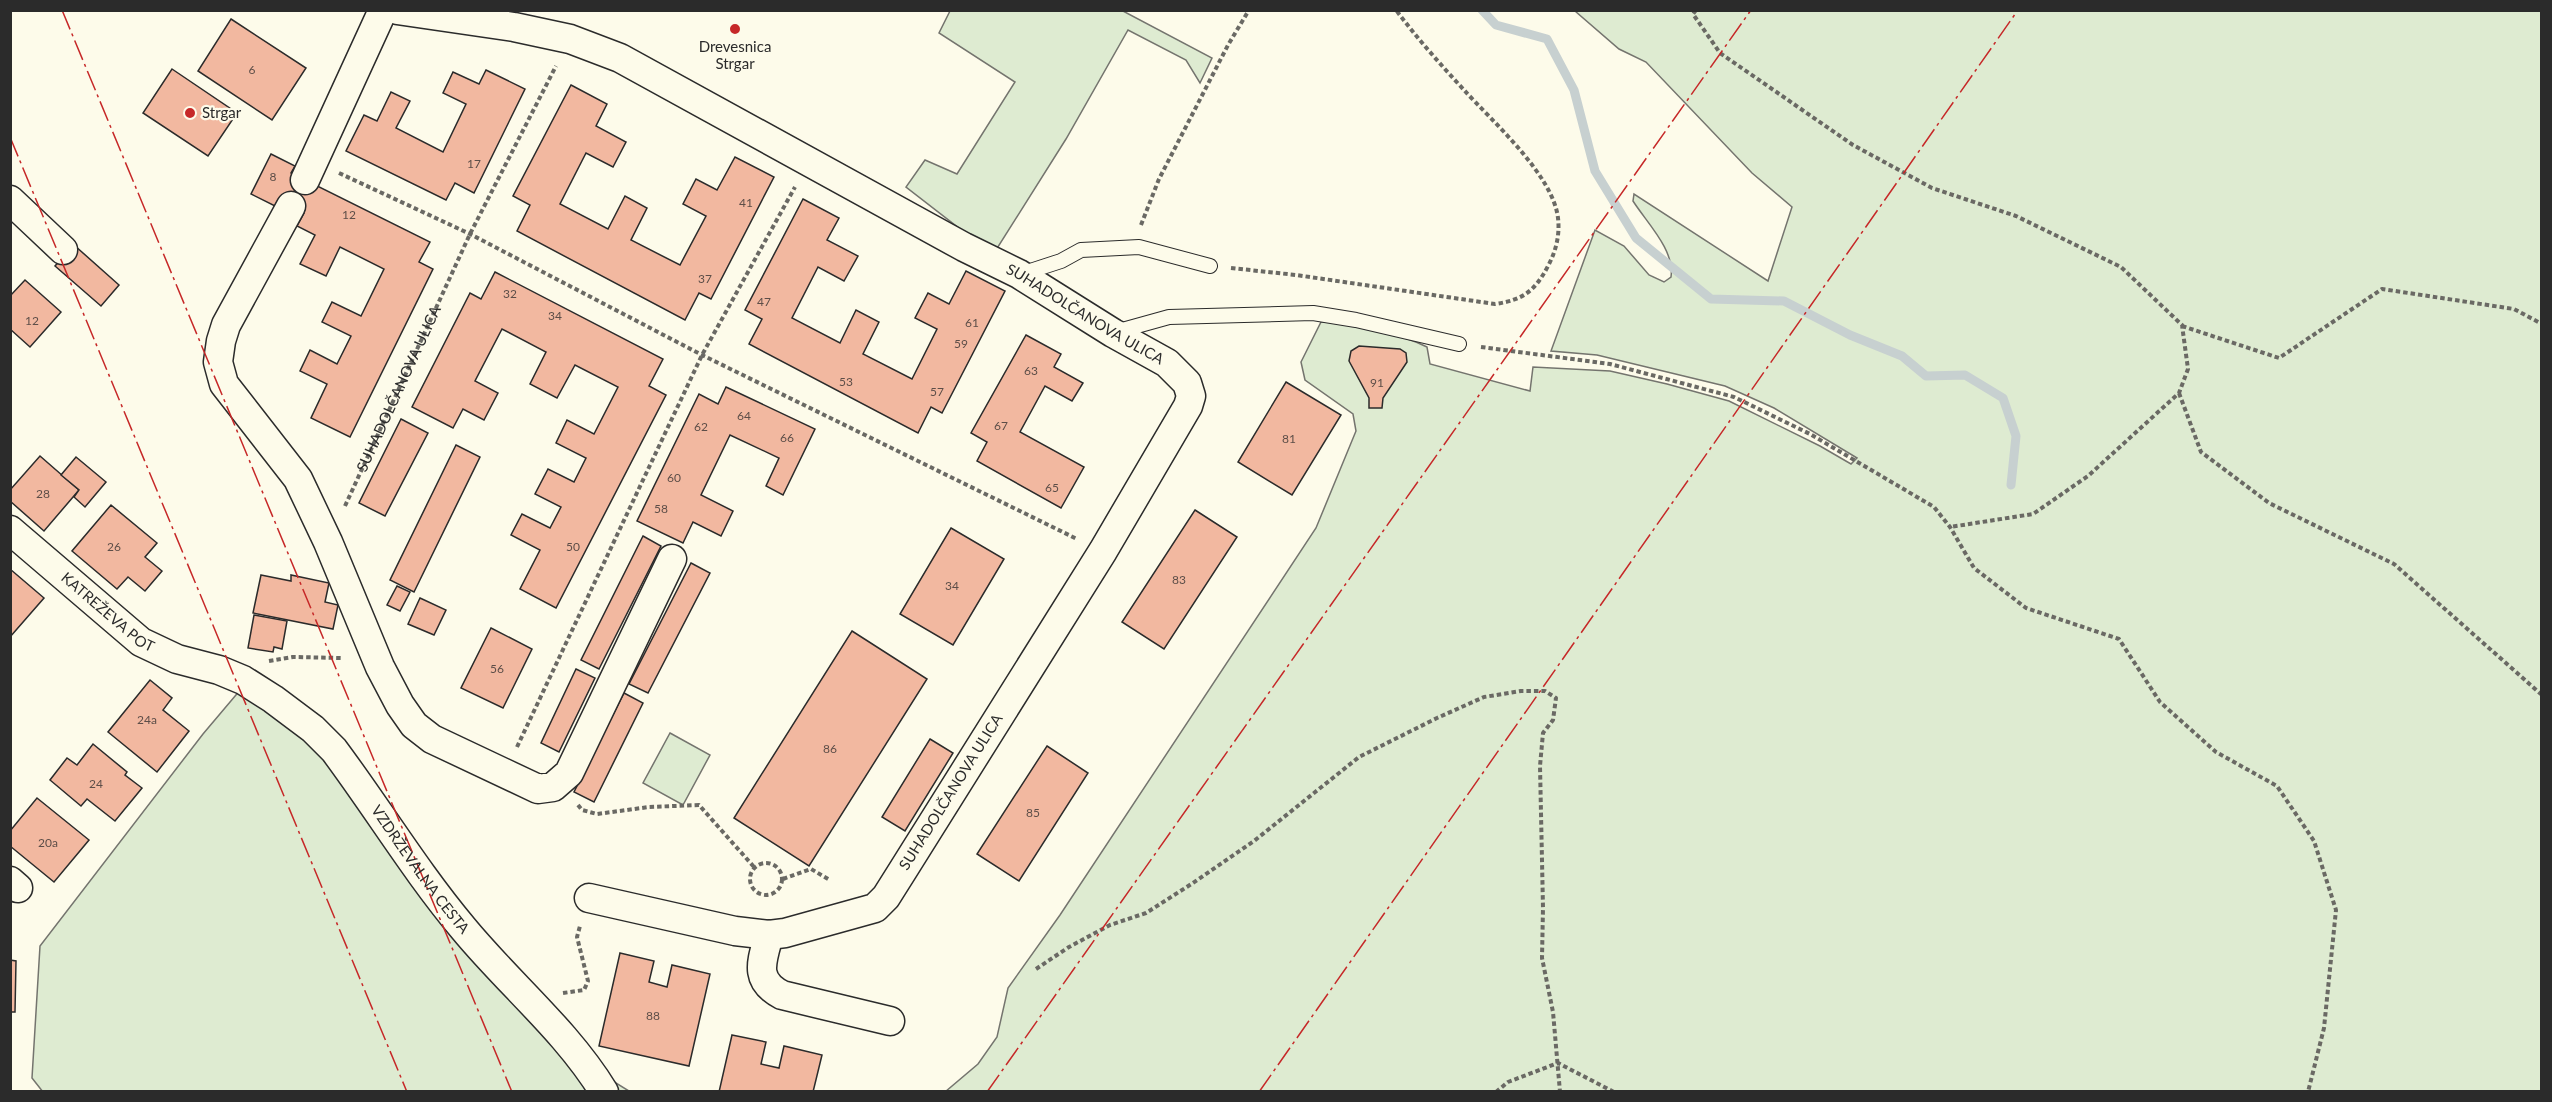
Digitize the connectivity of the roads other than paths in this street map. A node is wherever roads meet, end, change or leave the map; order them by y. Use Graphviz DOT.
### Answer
graph roads {
  1 [pos="383,10"];
  2 [pos="397,10"];
  3 [pos="309,171"];
  4 [pos="10,200"];
  5 [pos="291,206"];
  6 [pos="63,250"];
  7 [pos="1210,266"];
  8 [pos="1019,274"];
  9 [pos="1113,333"];
  10 [pos="1459,344"];
  11 [pos="10,530"];
  12 [pos="672,559"];
  13 [pos="231,675"];
  14 [pos="589,898"];
  15 [pos="769,935"];
  16 [pos="890,1021"];
  17 [pos="604,1092"];
  1 -- 3 [label="street"];
  2 -- 8 [label="street, SUHADOLČANOVA ULICA"];
  4 -- 6 [label="street"];
  5 -- 12 [label="street"];
  7 -- 8 [label="lane"];
  8 -- 9 [label="street, SUHADOLČANOVA ULICA"];
  9 -- 10 [label="lane"];
  9 -- 15 [label="street, SUHADOLČANOVA ULICA"];
  11 -- 13 [label="street, KATREŽEVA POT"];
  13 -- 17 [label="street, VZDRŽEVALNA CESTA"];
  14 -- 15 [label="street, SUHADOLČANOVA ULICA"];
  15 -- 16 [label="street"];
}
